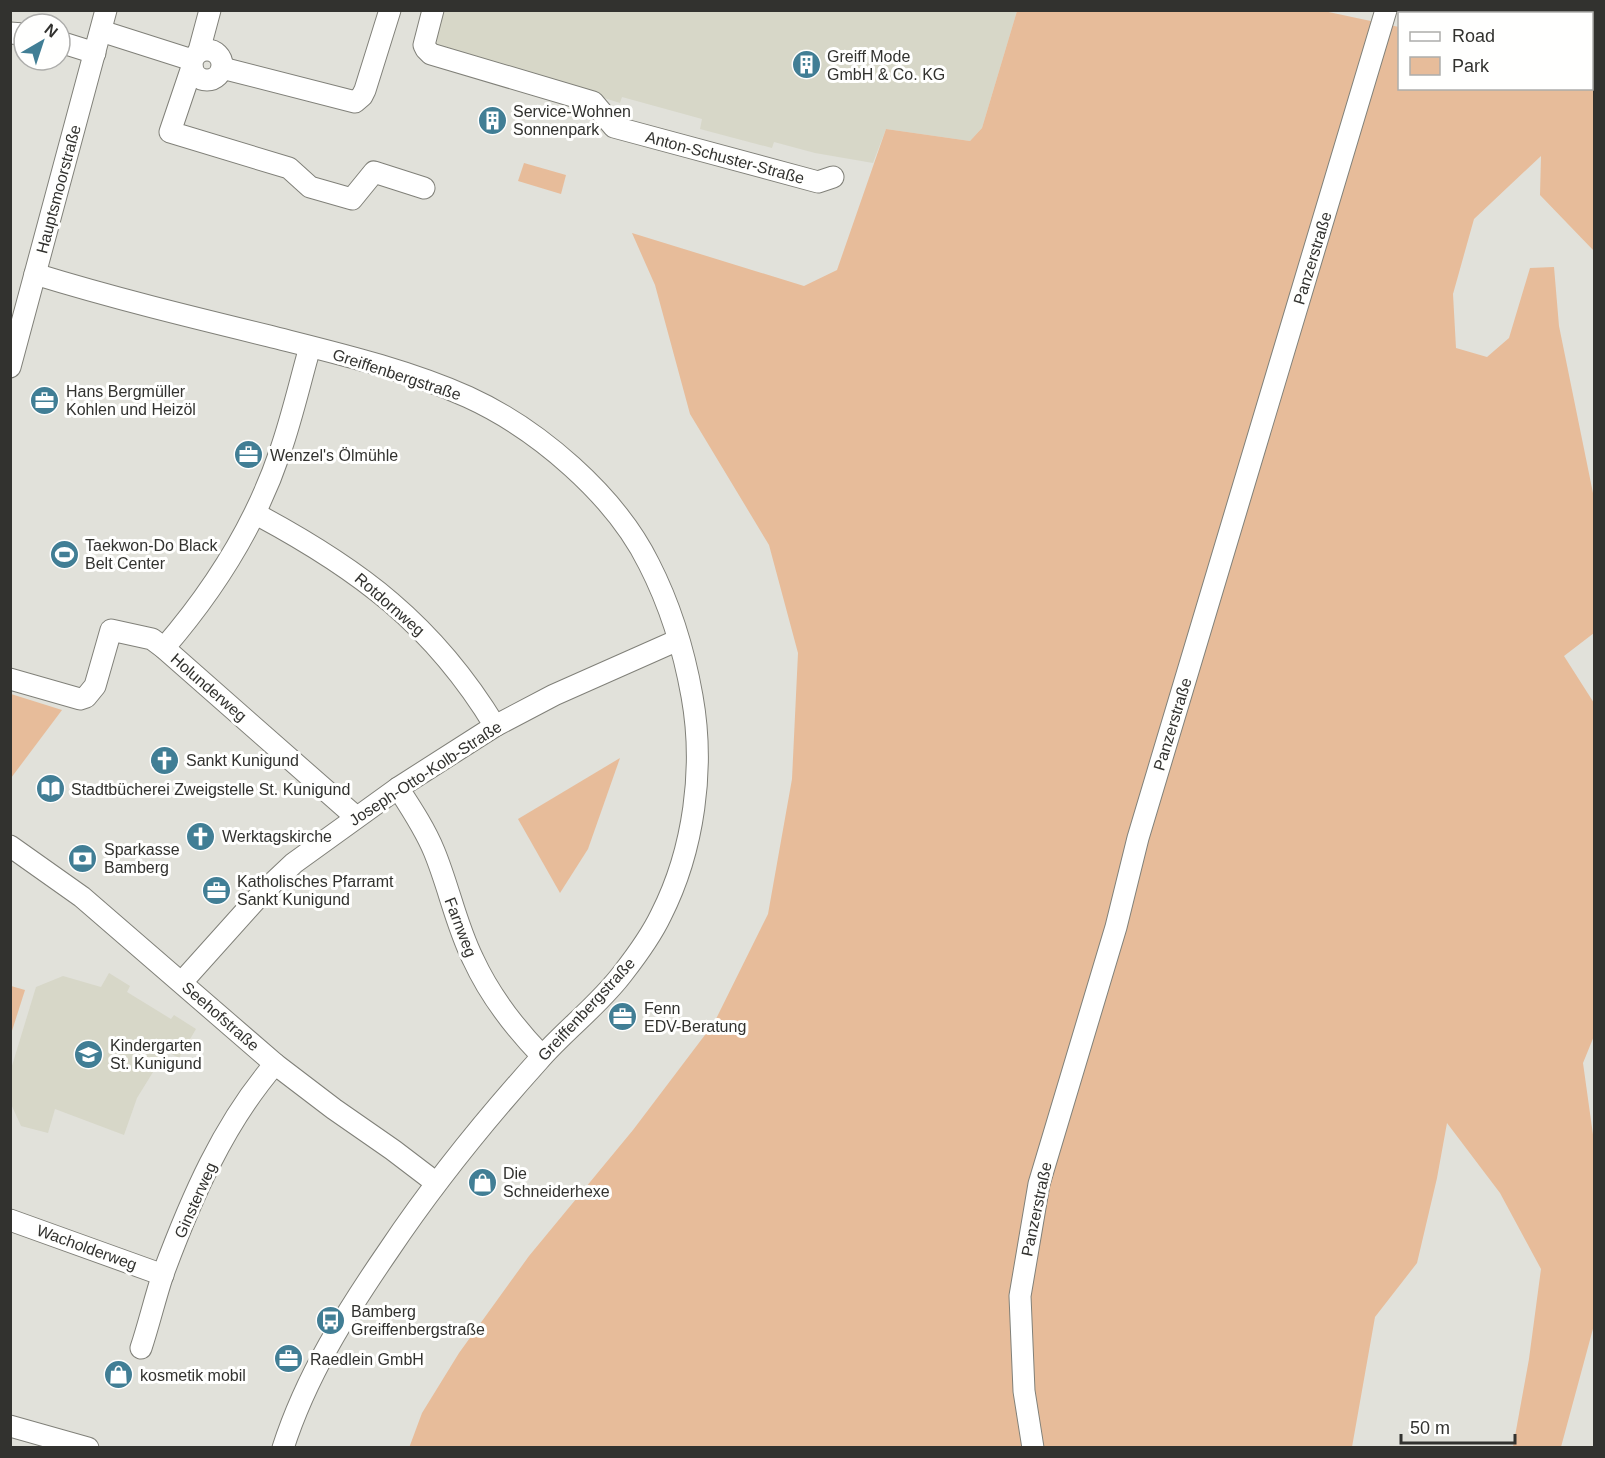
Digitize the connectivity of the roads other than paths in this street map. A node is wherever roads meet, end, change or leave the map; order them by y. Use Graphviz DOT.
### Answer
graph roads {
  1 [pos="210,10"];
  2 [pos="390,10"];
  3 [pos="433,10"];
  4 [pos="1386,10"];
  5 [pos="103,21"];
  6 [pos="72,46"];
  7 [pos="94,53"];
  8 [pos="194,60"];
  9 [pos="833,177"];
  10 [pos="424,188"];
  11 [pos="35,274"];
  12 [pos="310,347"];
  13 [pos="10,367"];
  14 [pos="256,514"];
  15 [pos="678,640"];
  16 [pos="164,648"];
  17 [pos="10,679"];
  18 [pos="495,726"];
  19 [pos="398,788"];
  20 [pos="356,817"];
  21 [pos="10,846"];
  22 [pos="182,982"];
  23 [pos="542,1056"];
  24 [pos="275,1064"];
  25 [pos="435,1182"];
  26 [pos="10,1220"];
  27 [pos="163,1275"];
  28 [pos="141,1348"];
  29 [pos="10,1426"];
  30 [pos="88,1448"];
  31 [pos="283,1448"];
  32 [pos="1033,1448"];
  1 -- 8 [label="street"];
  2 -- 8 [label="street"];
  3 -- 9 [label="street, Anton-Schuster-Straße"];
  4 -- 32 [label="street, Panzerstraße"];
  5 -- 7 [label="street, Hauptsmoorstraße"];
  5 -- 8 [label="street"];
  6 -- 7 [label="street"];
  7 -- 11 [label="street, Hauptsmoorstraße"];
  8 -- 10 [label="street"];
  11 -- 12 [label="street, Greiffenbergstraße"];
  11 -- 13 [label="street, Hauptsmoorstraße"];
  12 -- 14 [label="street"];
  12 -- 15 [label="street, Greiffenbergstraße"];
  14 -- 16 [label="street"];
  14 -- 18 [label="street, Rotdornweg"];
  15 -- 18 [label="street, Joseph-Otto-Kolb-Straße"];
  15 -- 23 [label="street, Greiffenbergstraße"];
  16 -- 17 [label="street, Holunderweg"];
  16 -- 20 [label="street, Holunderweg"];
  18 -- 19 [label="street, Joseph-Otto-Kolb-Straße"];
  19 -- 20 [label="street, Joseph-Otto-Kolb-Straße"];
  19 -- 23 [label="street, Farnweg"];
  20 -- 22 [label="street, Joseph-Otto-Kolb-Straße"];
  21 -- 22 [label="street, Seehofstraße"];
  22 -- 24 [label="street, Seehofstraße"];
  23 -- 25 [label="street, Greiffenbergstraße"];
  24 -- 25 [label="street, Seehofstraße"];
  24 -- 27 [label="street, Ginsterweg"];
  25 -- 31 [label="street, Greiffenbergstraße"];
  26 -- 27 [label="street, Wacholderweg"];
  27 -- 28 [label="street, Ginsterweg"];
  29 -- 30 [label="street"];
}
